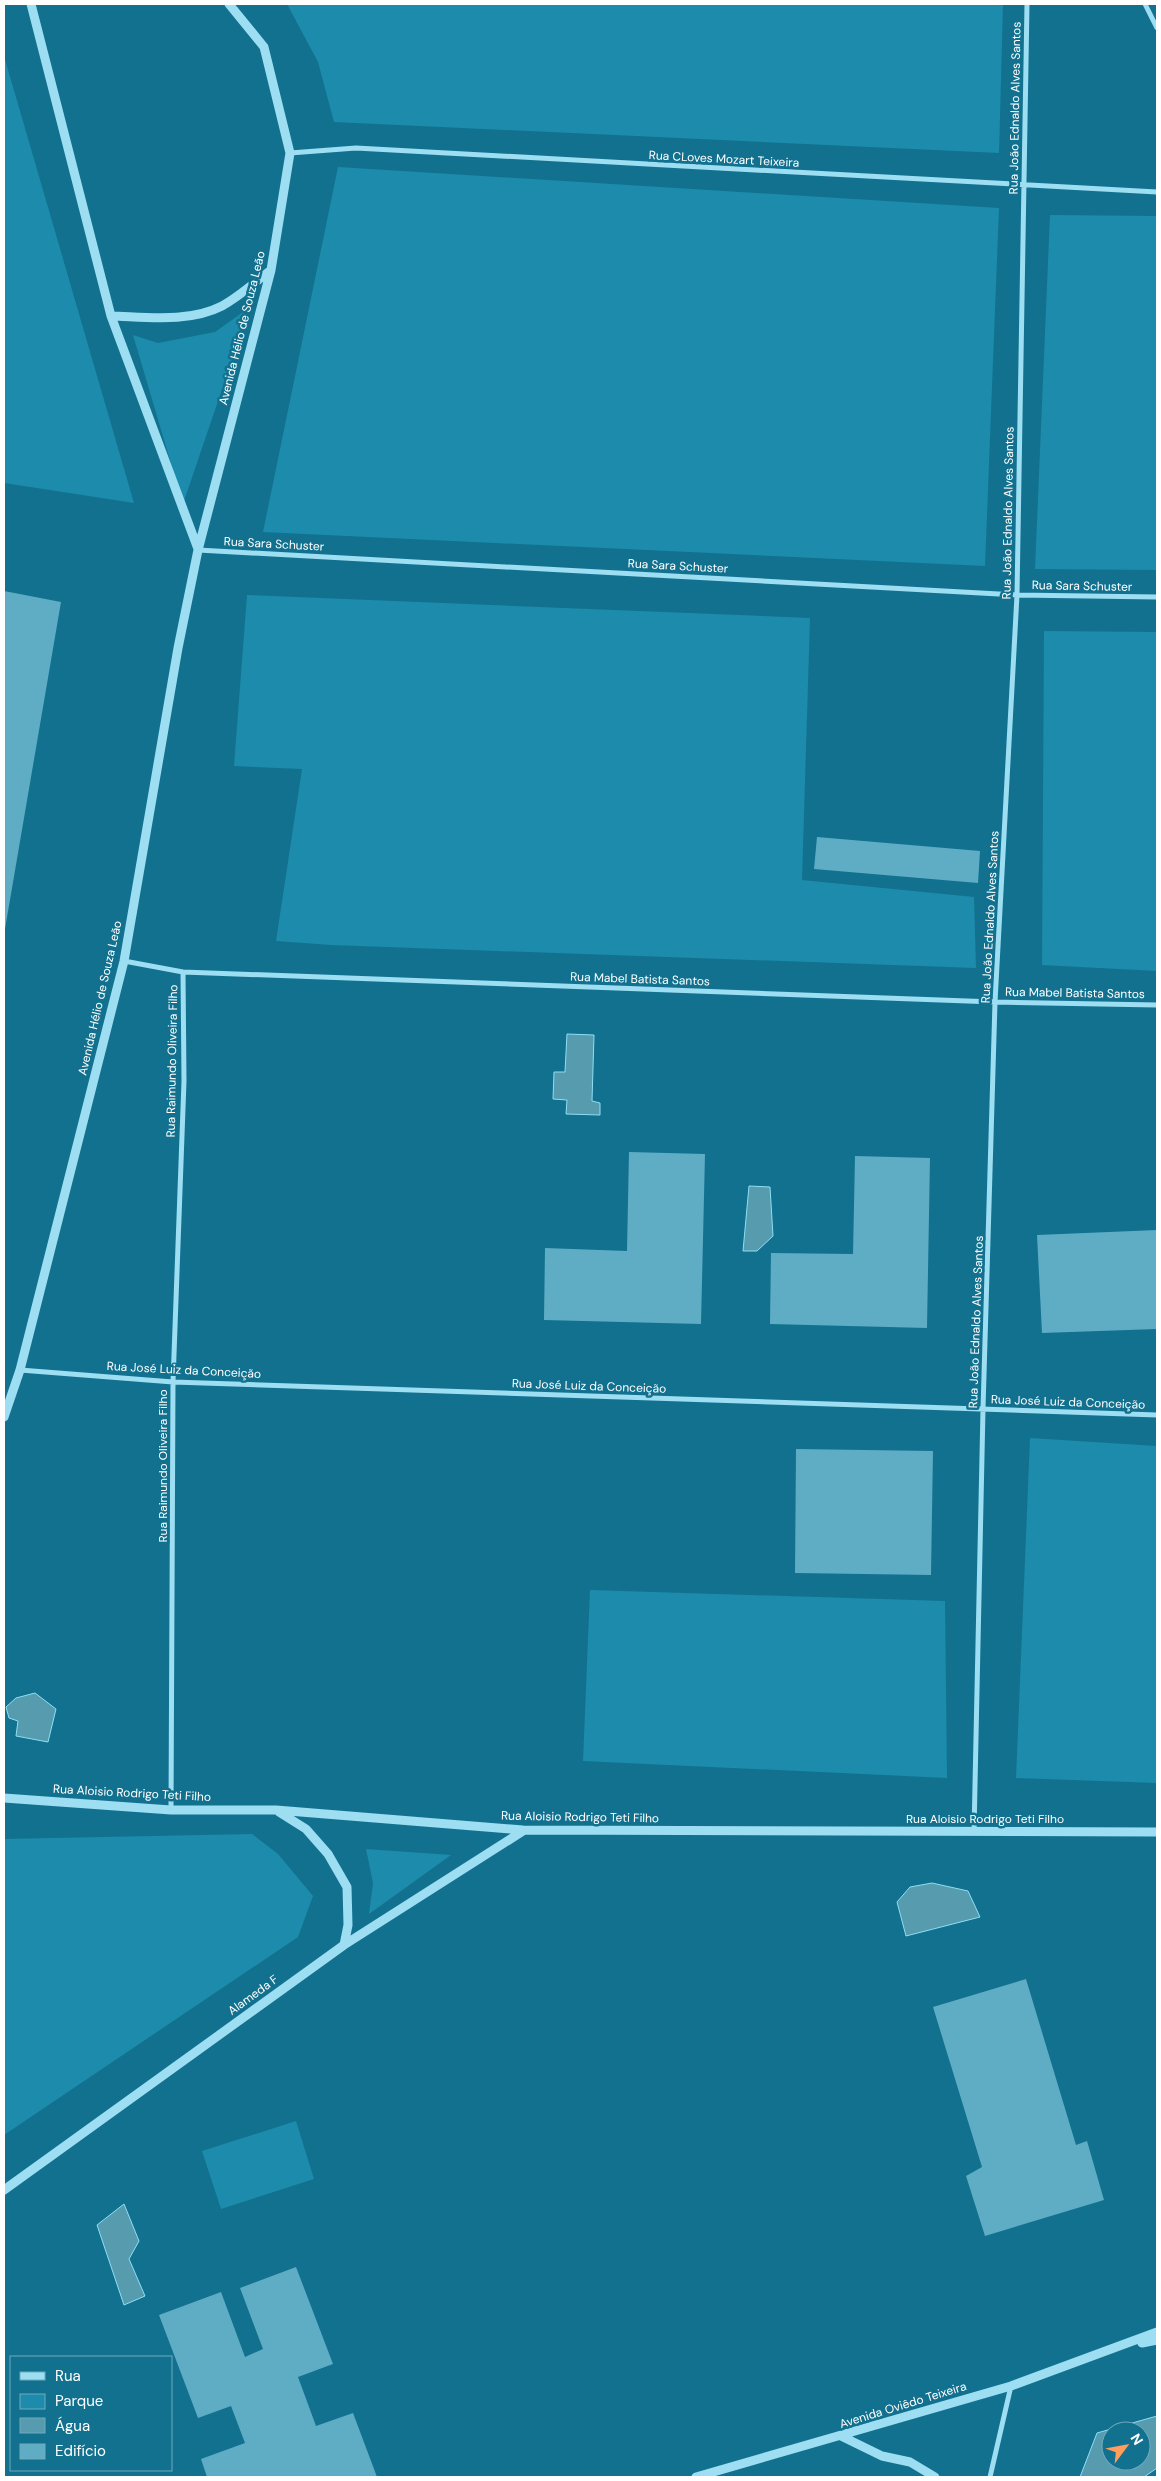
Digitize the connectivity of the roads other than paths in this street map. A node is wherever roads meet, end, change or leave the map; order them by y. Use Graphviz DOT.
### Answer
graph roads {
  1 [pos="31,4"];
  2 [pos="229,4"];
  3 [pos="1027,4"];
  4 [pos="1145,4"];
  5 [pos="1157,28"];
  6 [pos="290,153"];
  7 [pos="1023,186"];
  8 [pos="1157,192"];
  9 [pos="271,270"];
  10 [pos="111,316"];
  11 [pos="198,550"];
  12 [pos="1017,595"];
  13 [pos="1157,597"];
  14 [pos="124,961"];
  15 [pos="183,972"];
  16 [pos="995,1002"];
  17 [pos="1157,1005"];
  18 [pos="20,1370"];
  19 [pos="173,1382"];
  20 [pos="983,1410"];
  21 [pos="1157,1415"];
  22 [pos="4,1417"];
  23 [pos="4,1798"];
  24 [pos="170,1810"];
  25 [pos="276,1810"];
  26 [pos="523,1830"];
  27 [pos="974,1832"];
  28 [pos="1157,1832"];
  29 [pos="344,1946"];
  30 [pos="4,2190"];
  31 [pos="1157,2332"];
  32 [pos="1157,2340"];
  33 [pos="1115,2349"];
  34 [pos="1012,2386"];
  35 [pos="842,2436"];
  36 [pos="696,2477"];
  37 [pos="935,2477"];
  38 [pos="990,2477"];
  1 -- 10 [label="street"];
  2 -- 6 [label="street, Avenida Hélio de Souza Leão"];
  3 -- 7 [label="street, Rua João Ednaldo Alves Santos"];
  4 -- 5 [label="street"];
  6 -- 7 [label="street, Rua CLoves Mozart Teixeira"];
  6 -- 9 [label="street, Avenida Hélio de Souza Leão"];
  7 -- 8 [label="street, Rua CLoves Mozart Teixeira"];
  7 -- 12 [label="street, Rua João Ednaldo Alves Santos"];
  9 -- 10 [label="street"];
  9 -- 11 [label="street, Avenida Hélio de Souza Leão"];
  10 -- 11 [label="street"];
  11 -- 12 [label="street, Rua Sara Schuster"];
  11 -- 14 [label="street, Avenida Hélio de Souza Leão"];
  12 -- 13 [label="street, Rua Sara Schuster"];
  12 -- 16 [label="street, Rua João Ednaldo Alves Santos"];
  14 -- 15 [label="street, Rua Mabel Batista Santos"];
  14 -- 18 [label="street, Avenida Hélio de Souza Leão"];
  15 -- 16 [label="street, Rua Mabel Batista Santos"];
  15 -- 19 [label="street, Rua Raimundo Oliveira Filho"];
  16 -- 17 [label="street, Rua Mabel Batista Santos"];
  16 -- 20 [label="street, Rua João Ednaldo Alves Santos"];
  18 -- 19 [label="street, Rua José Luiz da Conceição"];
  18 -- 22 [label="street, Avenida Hélio de Souza Leão"];
  19 -- 20 [label="street, Rua José Luiz da Conceição"];
  19 -- 24 [label="street, Rua Raimundo Oliveira Filho"];
  20 -- 21 [label="street, Rua José Luiz da Conceição"];
  20 -- 27 [label="street, Rua João Ednaldo Alves Santos"];
  23 -- 24 [label="street, Rua Aloisio Rodrigo Teti Filho"];
  24 -- 25 [label="street, Rua Aloisio Rodrigo Teti Filho"];
  25 -- 26 [label="street, Rua Aloisio Rodrigo Teti Filho"];
  25 -- 29 [label="street"];
  26 -- 27 [label="street, Rua Aloisio Rodrigo Teti Filho"];
  26 -- 29 [label="street, Alameda F"];
  27 -- 28 [label="street, Rua Aloisio Rodrigo Teti Filho"];
  29 -- 30 [label="street, Alameda F"];
  31 -- 33 [label="street, Avenida Oviêdo Teixeira"];
  32 -- 33 [label="street, Avenida Oviêdo Teixeira"];
  33 -- 34 [label="street, Avenida Oviêdo Teixeira"];
  34 -- 35 [label="street, Avenida Oviêdo Teixeira"];
  34 -- 38 [label="street"];
  35 -- 36 [label="street, Avenida Oviêdo Teixeira"];
  35 -- 37 [label="street"];
}
